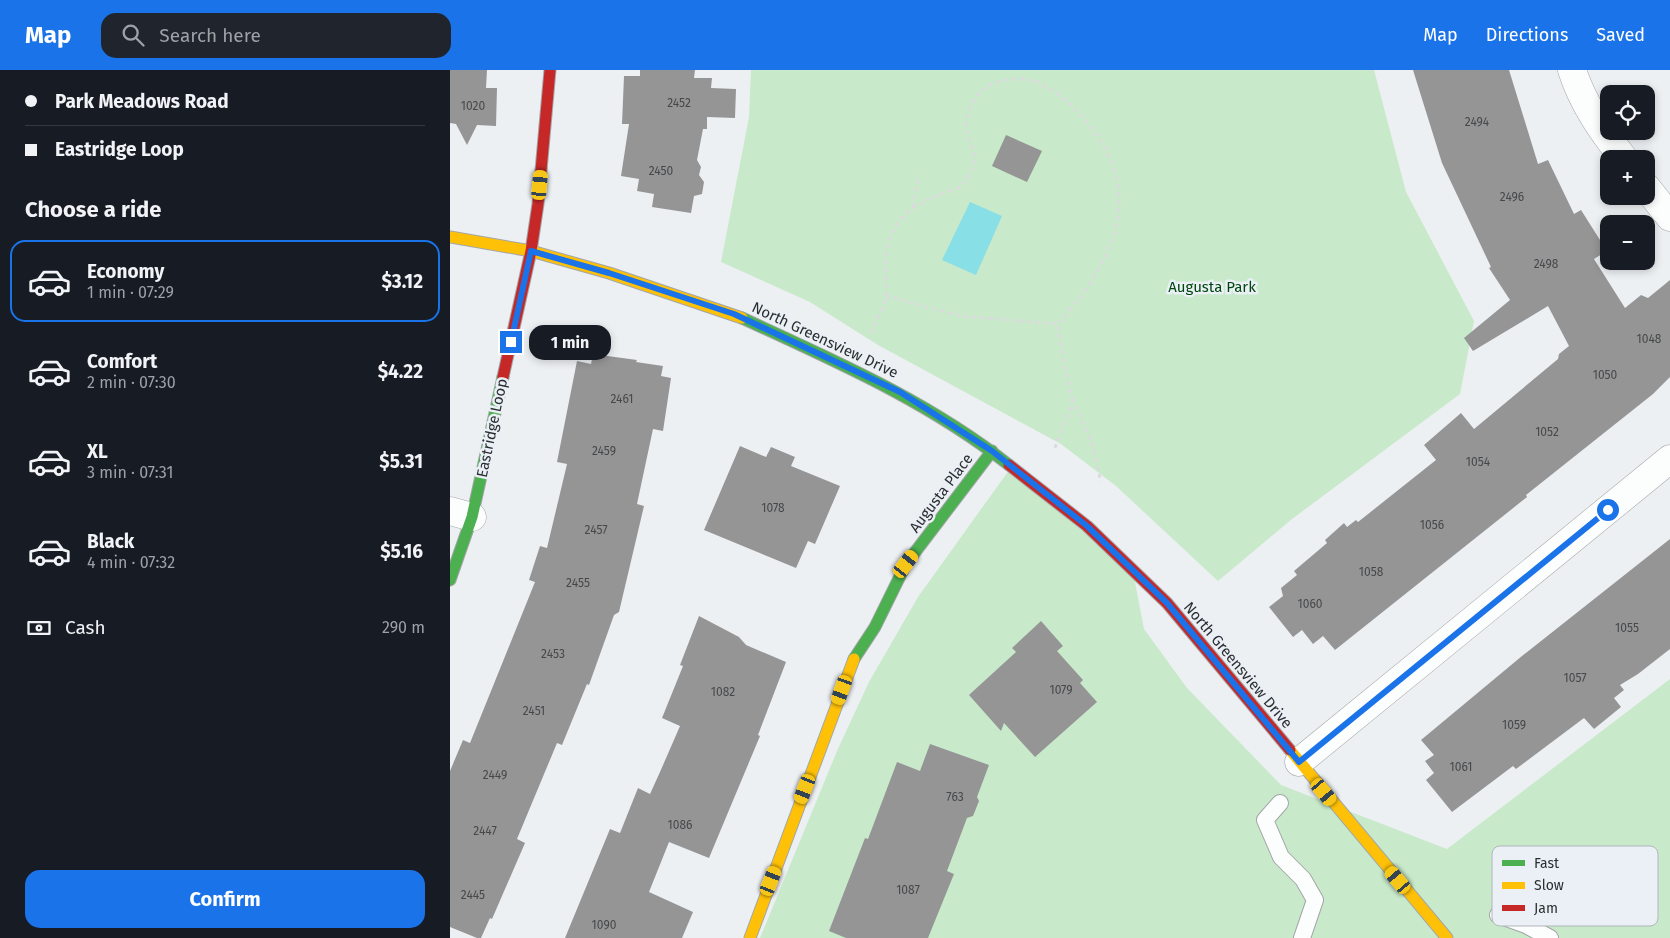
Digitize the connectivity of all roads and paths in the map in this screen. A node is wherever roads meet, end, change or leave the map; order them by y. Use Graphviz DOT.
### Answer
graph roads {
  1 [pos="550,70"];
  2 [pos="1572,70"];
  3 [pos="1617,150"];
  4 [pos="919,175"];
  5 [pos="1655,198"];
  6 [pos="912,208"];
  7 [pos="1670,216"];
  8 [pos="450,237"];
  9 [pos="531,251"];
  10 [pos="886,296"];
  11 [pos="1058,324"];
  12 [pos="871,333"];
  13 [pos="1073,401"];
  14 [pos="1055,448"];
  15 [pos="992,451"];
  16 [pos="1670,459"];
  17 [pos="1101,482"];
  18 [pos="461,514"];
  19 [pos="450,580"];
  20 [pos="1299,762"];
  21 [pos="1280,803"];
  22 [pos="1528,926"];
  23 [pos="750,938"];
  24 [pos="1302,938"];
  25 [pos="1447,938"];
  26 [pos="1550,938"];
  1 -- 9 [label="street, Eastridge Loop"];
  2 -- 3 [label="street"];
  4 -- 6 [label="path"];
  5 -- 7 [label="street"];
  6 -- 10 [label="path"];
  6 -- 11 [label="path"];
  8 -- 9 [label="street, North Greensview Drive"];
  9 -- 15 [label="street, North Greensview Drive"];
  9 -- 18 [label="street, Eastridge Loop"];
  10 -- 11 [label="path"];
  10 -- 12 [label="path"];
  11 -- 13 [label="path"];
  13 -- 14 [label="path"];
  13 -- 17 [label="path"];
  15 -- 20 [label="street, North Greensview Drive"];
  15 -- 23 [label="street, Augusta Place"];
  16 -- 20 [label="street"];
  18 -- 19 [label="street, Eastridge Loop"];
  20 -- 25 [label="street, North Greensview Drive"];
  21 -- 24 [label="lane"];
  22 -- 26 [label="lane"];
}
